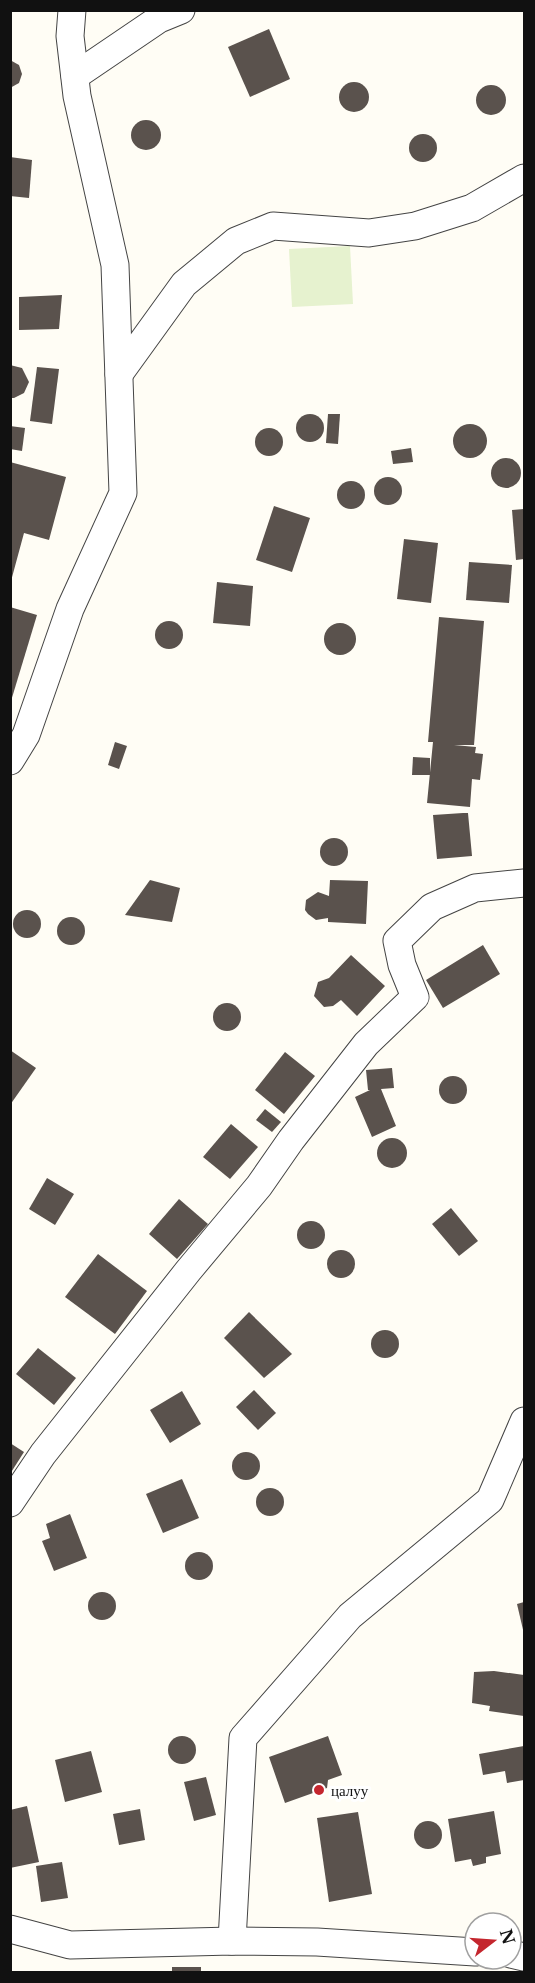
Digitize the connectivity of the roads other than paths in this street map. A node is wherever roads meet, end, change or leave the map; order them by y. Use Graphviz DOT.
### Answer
graph roads {
  1 [pos="72,10"];
  2 [pos="181,10"];
  3 [pos="75,76"];
  4 [pos="525,178"];
  5 [pos="119,374"];
  6 [pos="10,760"];
  7 [pos="525,884"];
  8 [pos="525,1421"];
  9 [pos="10,1503"];
  10 [pos="10,1929"];
  11 [pos="232,1941"];
  12 [pos="463,1951"];
  1 -- 3 [label="street"];
  2 -- 3 [label="street"];
  3 -- 5 [label="street"];
  4 -- 5 [label="street"];
  5 -- 6 [label="street"];
  7 -- 9 [label="street"];
  8 -- 11 [label="street"];
  10 -- 11 [label="street"];
  11 -- 12 [label="street"];
}
